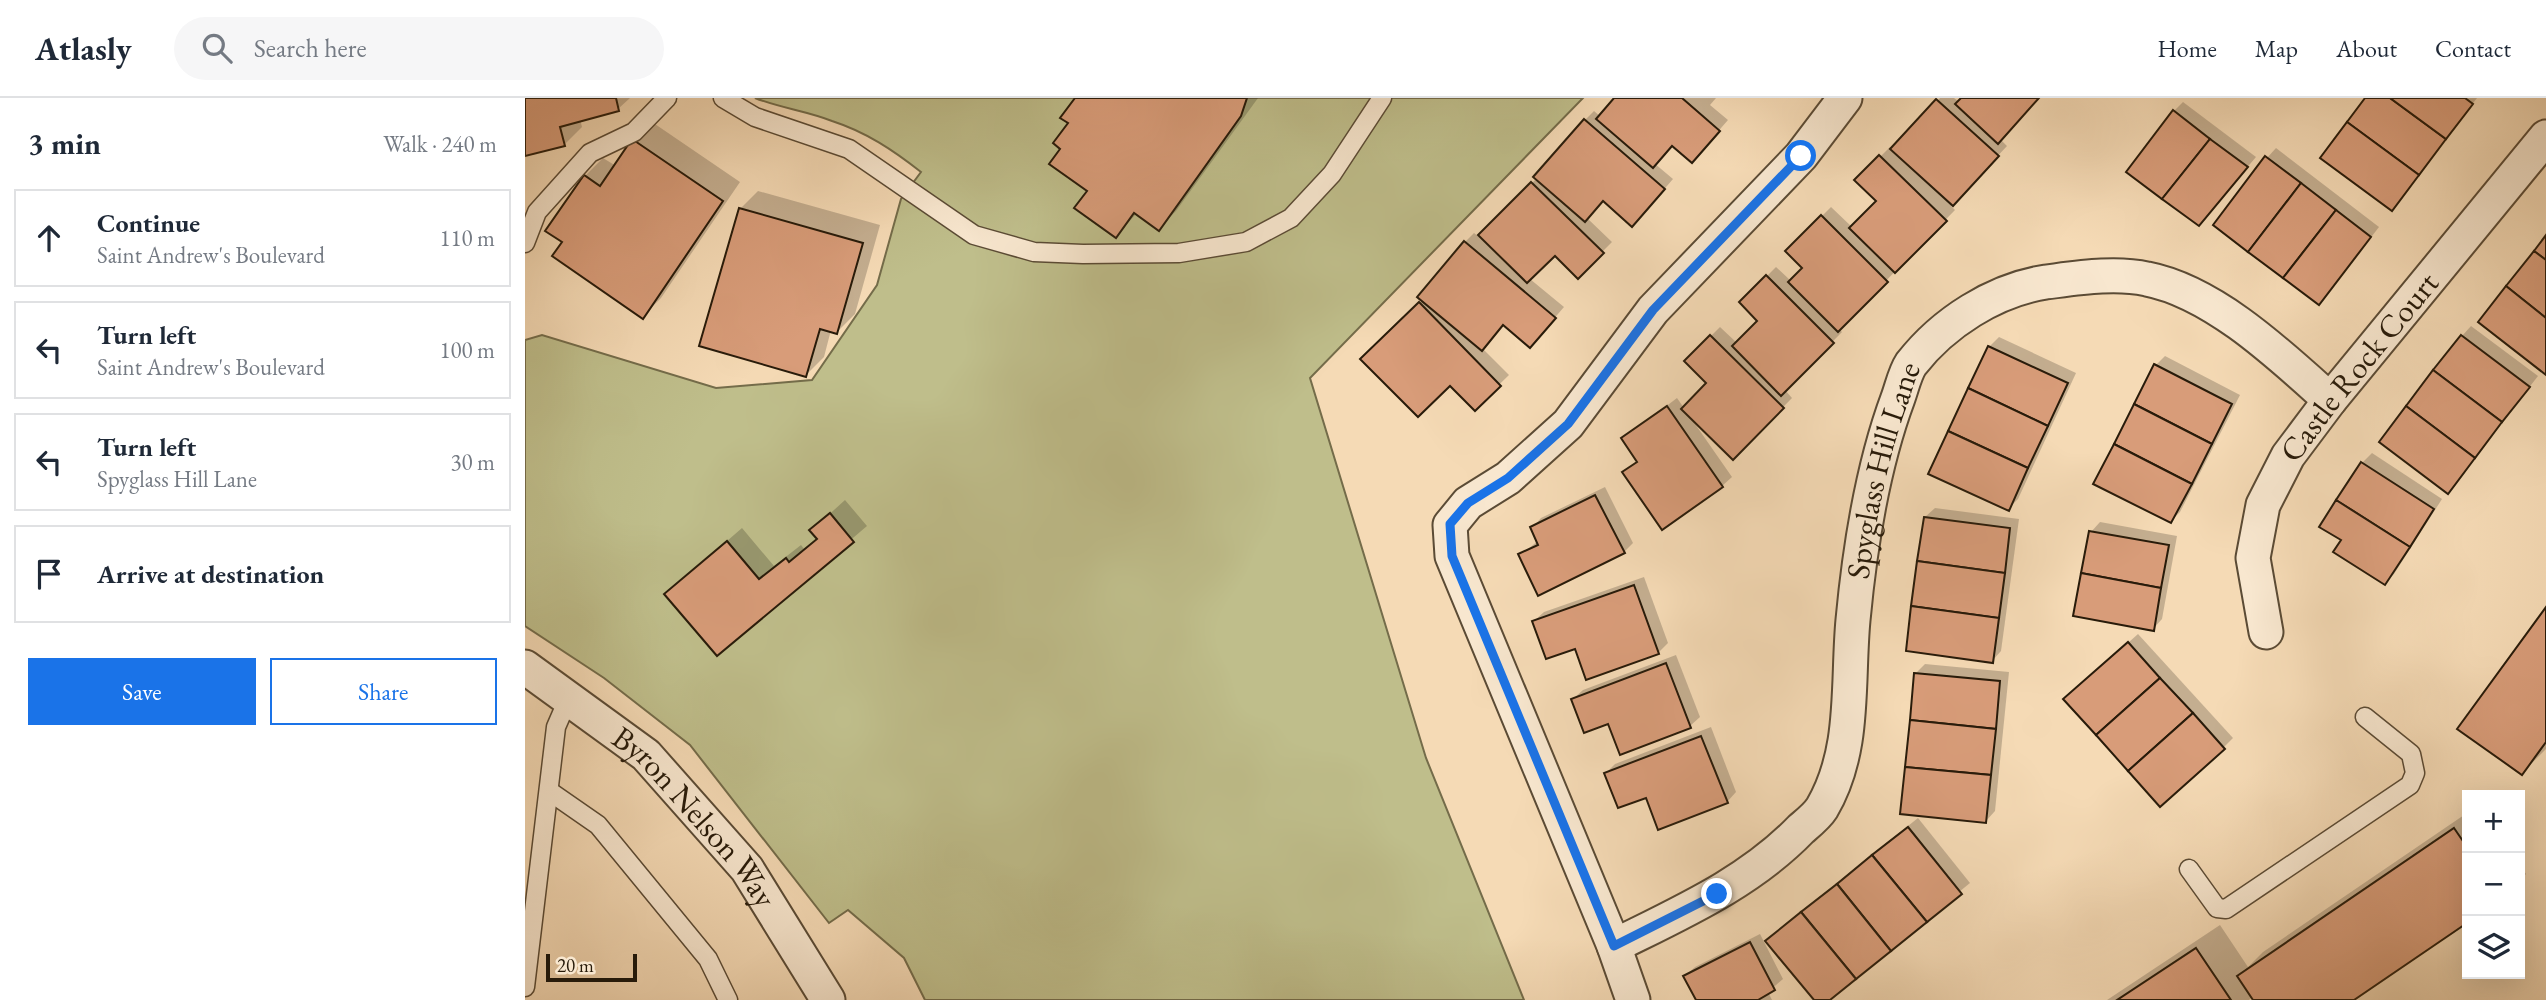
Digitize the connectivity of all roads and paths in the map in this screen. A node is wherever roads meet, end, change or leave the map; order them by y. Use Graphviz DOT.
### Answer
graph roads {
  1 [pos="667,98"];
  2 [pos="723,98"];
  3 [pos="1382,98"];
  4 [pos="1845,98"];
  5 [pos="2546,136"];
  6 [pos="525,243"];
  7 [pos="2330,400"];
  8 [pos="2266,632"];
  9 [pos="525,667"];
  10 [pos="569,697"];
  11 [pos="2365,717"];
  12 [pos="549,791"];
  13 [pos="2189,869"];
  14 [pos="1614,946"];
  15 [pos="525,987"];
  16 [pos="728,1000"];
  17 [pos="828,1000"];
  18 [pos="1633,1000"];
  1 -- 6 [label="lane"];
  2 -- 3 [label="lane"];
  4 -- 14 [label="street"];
  5 -- 7 [label="street, Castle Rock Court"];
  7 -- 8 [label="street, Castle Rock Court"];
  7 -- 14 [label="street, Spyglass Hill Lane"];
  9 -- 10 [label="street, Byron Nelson Way"];
  10 -- 12 [label="lane"];
  10 -- 17 [label="street, Byron Nelson Way"];
  11 -- 13 [label="lane"];
  12 -- 15 [label="lane"];
  12 -- 16 [label="lane"];
  14 -- 18 [label="street"];
}
